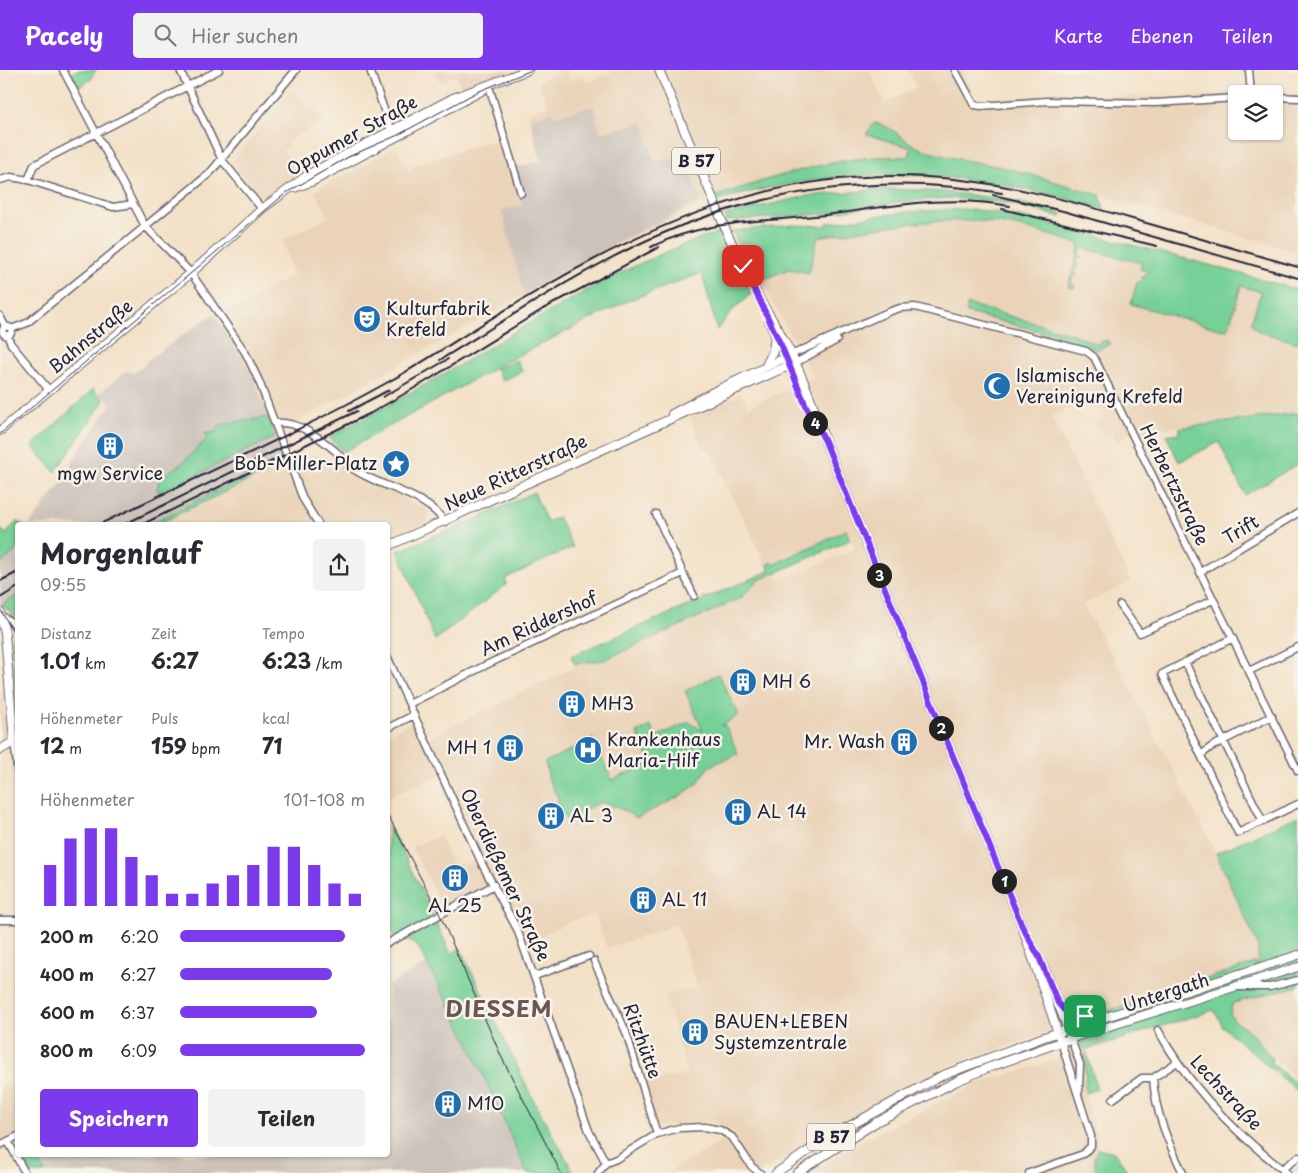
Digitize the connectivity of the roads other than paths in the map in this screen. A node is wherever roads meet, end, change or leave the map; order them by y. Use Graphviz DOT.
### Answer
graph roads {
  1 [pos="63,70"];
  2 [pos="180,70"];
  3 [pos="219,70"];
  4 [pos="296,70"];
  5 [pos="370,70"];
  6 [pos="528,70"];
  7 [pos="653,70"];
  8 [pos="659,70"];
  9 [pos="955,70"];
  10 [pos="1249,70"];
  11 [pos="187,85"];
  12 [pos="1250,85"];
  13 [pos="489,86"];
  14 [pos="1283,97"];
  15 [pos="1298,98"];
  16 [pos="1228,99"];
  17 [pos="680,123"];
  18 [pos="392,130"];
  19 [pos="94,132"];
  20 [pos="395,138"];
  21 [pos="222,160"];
  22 [pos="0,180"];
  23 [pos="28,180"];
  24 [pos="287,191"];
  25 [pos="521,193"];
  26 [pos="133,204"];
  27 [pos="262,209"];
  28 [pos="144,226"];
  29 [pos="191,273"];
  30 [pos="763,305"];
  31 [pos="0,316"];
  32 [pos="5,331"];
  33 [pos="775,333"];
  34 [pos="791,359"];
  35 [pos="765,367"];
  36 [pos="49,390"];
  37 [pos="275,423"];
  38 [pos="10,424"];
  39 [pos="656,425"];
  40 [pos="0,431"];
  41 [pos="0,438"];
  42 [pos="1298,513"];
  43 [pos="656,514"];
  44 [pos="317,522"];
  45 [pos="445,522"];
  46 [pos="390,545"];
  47 [pos="1200,572"];
  48 [pos="683,573"];
  49 [pos="694,596"];
  50 [pos="1213,600"];
  51 [pos="1120,605"];
  52 [pos="1,614"];
  53 [pos="15,624"];
  54 [pos="1232,638"];
  55 [pos="1298,647"];
  56 [pos="390,662"];
  57 [pos="1184,662"];
  58 [pos="1249,671"];
  59 [pos="409,704"];
  60 [pos="414,715"];
  61 [pos="1272,716"];
  62 [pos="390,727"];
  63 [pos="15,733"];
  64 [pos="15,742"];
  65 [pos="1223,742"];
  66 [pos="0,750"];
  67 [pos="1201,755"];
  68 [pos="1298,770"];
  69 [pos="1298,804"];
  70 [pos="1263,822"];
  71 [pos="494,885"];
  72 [pos="0,920"];
  73 [pos="15,920"];
  74 [pos="1022,926"];
  75 [pos="390,943"];
  76 [pos="1298,955"];
  77 [pos="1298,967"];
  78 [pos="535,976"];
  79 [pos="1298,980"];
  80 [pos="1233,986"];
  81 [pos="1058,1003"];
  82 [pos="1124,1010"];
  83 [pos="1068,1030"];
  84 [pos="1158,1030"];
  85 [pos="1058,1033"];
  86 [pos="1071,1039"];
  87 [pos="1061,1042"];
  88 [pos="1177,1062"];
  89 [pos="1154,1078"];
  90 [pos="1079,1097"];
  91 [pos="1113,1099"];
  92 [pos="887,1104"];
  93 [pos="878,1121"];
  94 [pos="657,1134"];
  95 [pos="15,1138"];
  96 [pos="8,1141"];
  97 [pos="0,1145"];
  98 [pos="15,1154"];
  99 [pos="16,1157"];
  100 [pos="1298,1157"];
  101 [pos="606,1163"];
  102 [pos="784,1168"];
  103 [pos="1284,1171"];
  104 [pos="25,1173"];
  105 [pos="598,1173"];
  106 [pos="760,1173"];
  107 [pos="772,1173"];
  108 [pos="776,1173"];
  109 [pos="796,1173"];
  110 [pos="1029,1173"];
  111 [pos="1183,1173"];
  1 -- 19 [label="street"];
  2 -- 11 [label="street"];
  3 -- 11 [label="street"];
  4 -- 21 [label="street"];
  5 -- 18 [label="street"];
  6 -- 13 [label="main road, Oppumer Straße"];
  7 -- 17 [label="main road, B 57"];
  8 -- 17 [label="main road"];
  9 -- 16 [label="street"];
  10 -- 12 [label="street"];
  11 -- 19 [label="street"];
  11 -- 21 [label="street"];
  13 -- 18 [label="main road, Oppumer Straße"];
  13 -- 20 [label="main road, Oppumer Straße"];
  13 -- 25 [label="street"];
  14 -- 15 [label="street"];
  17 -- 30 [label="main road, B 57"];
  18 -- 20 [label="street"];
  18 -- 24 [label="main road, Oppumer Straße"];
  19 -- 23 [label="street"];
  19 -- 26 [label="street"];
  20 -- 24 [label="main road, Oppumer Straße"];
  21 -- 27 [label="street"];
  21 -- 28 [label="street"];
  22 -- 23 [label="street"];
  23 -- 26 [label="street"];
  24 -- 27 [label="main road, Oppumer Straße"];
  26 -- 28 [label="street"];
  27 -- 29 [label="main road, Oppumer Straße"];
  28 -- 29 [label="street"];
  28 -- 32 [label="street"];
  29 -- 36 [label="main road, Bahnstraße"];
  29 -- 37 [label="street"];
  30 -- 33 [label="main road, B 57"];
  30 -- 34 [label="main road"];
  31 -- 32 [label="street"];
  32 -- 36 [label="street"];
  33 -- 34 [label="main road, B 57"];
  33 -- 35 [label="main road"];
  34 -- 35 [label="main road, Neue Ritterstraße"];
  34 -- 39 [label="main road, Neue Ritterstraße"];
  34 -- 47 [label="street, Herbertzstraße"];
  34 -- 74 [label="main road, B 57"];
  35 -- 39 [label="main road, Neue Ritterstraße"];
  36 -- 38 [label="main road, Bahnstraße"];
  37 -- 44 [label="street"];
  37 -- 45 [label="street"];
  38 -- 40 [label="main road, Bahnstraße"];
  38 -- 41 [label="main road, Bahnstraße"];
  39 -- 45 [label="main road, Neue Ritterstraße"];
  42 -- 47 [label="street, Trift"];
  43 -- 48 [label="street"];
  45 -- 46 [label="main road, Neue Ritterstraße"];
  47 -- 50 [label="street, Herbertzstraße"];
  48 -- 49 [label="street"];
  48 -- 59 [label="street, Am Riddershof"];
  50 -- 51 [label="street"];
  50 -- 54 [label="street, Herbertzstraße"];
  52 -- 53 [label="street"];
  52 -- 63 [label="main road"];
  54 -- 57 [label="street"];
  54 -- 58 [label="street, Herbertzstraße"];
  55 -- 58 [label="street"];
  56 -- 59 [label="street, Oberdießemer Straße"];
  57 -- 65 [label="street"];
  57 -- 67 [label="street"];
  58 -- 61 [label="street, Herbertzstraße"];
  59 -- 60 [label="street, Oberdießemer Straße"];
  60 -- 62 [label="street"];
  60 -- 71 [label="street, Oberdießemer Straße"];
  61 -- 65 [label="street"];
  61 -- 68 [label="street, Herbertzstraße"];
  64 -- 66 [label="main road"];
  65 -- 67 [label="street"];
  65 -- 70 [label="street"];
  67 -- 70 [label="street"];
  69 -- 70 [label="street"];
  71 -- 75 [label="street"];
  71 -- 78 [label="street, Oberdießemer Straße"];
  72 -- 73 [label="street"];
  74 -- 81 [label="main road, B 57"];
  74 -- 85 [label="main road, B 57"];
  76 -- 82 [label="main road, Untergath"];
  77 -- 80 [label="main road, Untergath"];
  78 -- 94 [label="street, Ritzhütte"];
  78 -- 101 [label="street, Oberdießemer Straße"];
  79 -- 80 [label="street"];
  80 -- 86 [label="main road, Untergath"];
  81 -- 82 [label="main road, Untergath"];
  81 -- 83 [label="main road, B 57"];
  82 -- 83 [label="main road, Untergath"];
  83 -- 85 [label="main road, Untergath / B 57"];
  83 -- 86 [label="main road, B 57"];
  84 -- 88 [label="street, Lechstraße"];
  85 -- 87 [label="main road, B 57"];
  85 -- 92 [label="main road, Untergath / B 57"];
  86 -- 87 [label="main road, Untergath / B 57"];
  86 -- 90 [label="street"];
  87 -- 90 [label="street"];
  87 -- 93 [label="main road, Untergath / B 57"];
  88 -- 89 [label="street"];
  88 -- 103 [label="street, Lechstraße"];
  89 -- 91 [label="street"];
  89 -- 111 [label="street"];
  90 -- 110 [label="street"];
  92 -- 93 [label="main road, Untergath / B 57"];
  92 -- 102 [label="main road, Untergath / B 57"];
  93 -- 109 [label="main road, Untergath / B 57"];
  94 -- 101 [label="street"];
  94 -- 106 [label="street"];
  95 -- 96 [label="street"];
  96 -- 97 [label="street"];
  96 -- 98 [label="street"];
  99 -- 104 [label="street"];
  100 -- 103 [label="street, Lechstraße"];
  101 -- 105 [label="street"];
  102 -- 107 [label="street"];
  102 -- 108 [label="main road, Untergath / B 57"];
}
